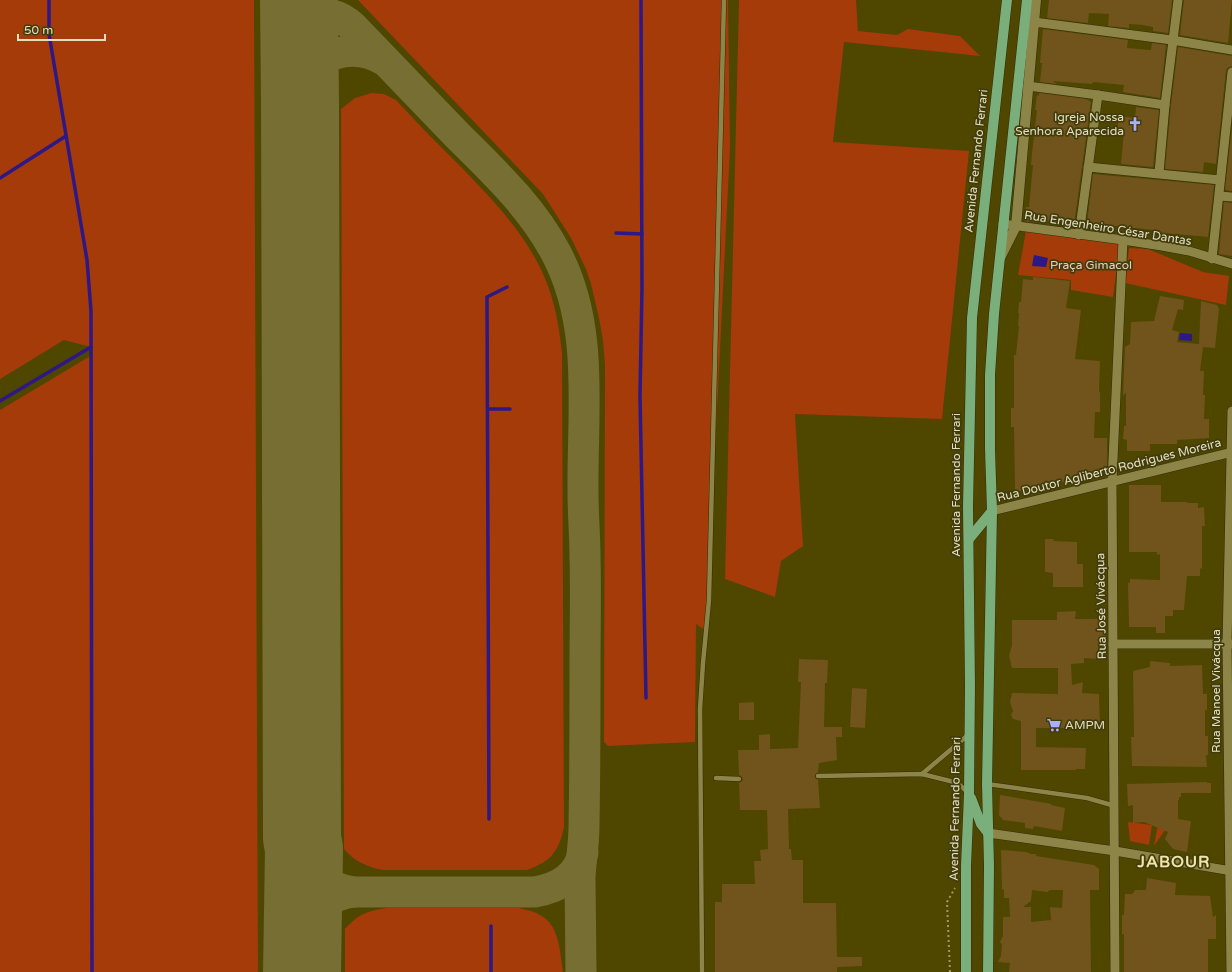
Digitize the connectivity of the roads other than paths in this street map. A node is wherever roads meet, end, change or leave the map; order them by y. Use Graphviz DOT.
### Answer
graph roads {
  1 [pos="724,0"];
  2 [pos="1007,0"];
  3 [pos="1028,0"];
  4 [pos="1036,0"];
  5 [pos="1178,0"];
  6 [pos="1034,22"];
  7 [pos="1172,40"];
  8 [pos="1232,50"];
  9 [pos="1232,72"];
  10 [pos="1028,86"];
  11 [pos="1098,94"];
  12 [pos="1165,105"];
  13 [pos="1088,167"];
  14 [pos="1159,173"];
  15 [pos="1220,180"];
  16 [pos="1220,196"];
  17 [pos="1232,197"];
  18 [pos="1003,224"];
  19 [pos="1016,226"];
  20 [pos="1080,235"];
  21 [pos="1123,240"];
  22 [pos="1000,258"];
  23 [pos="1212,259"];
  24 [pos="1232,264"];
  25 [pos="1232,411"];
  26 [pos="1232,452"];
  27 [pos="1112,482"];
  28 [pos="992,512"];
  29 [pos="969,539"];
  30 [pos="1113,644"];
  31 [pos="1230,644"];
  32 [pos="970,734"];
  33 [pos="922,774"];
  34 [pos="818,776"];
  35 [pos="716,778"];
  36 [pos="739,779"];
  37 [pos="987,784"];
  38 [pos="969,794"];
  39 [pos="1115,806"];
  40 [pos="988,833"];
  41 [pos="1115,851"];
  42 [pos="1231,871"];
  43 [pos="702,972"];
  44 [pos="966,972"];
  45 [pos="988,972"];
  46 [pos="1115,972"];
  47 [pos="1231,972"];
  1 -- 43 [label="lane"];
  2 -- 29 [label="main road, Avenida Fernando Ferrari"];
  3 -- 18 [label="main road"];
  4 -- 6 [label="street"];
  5 -- 7 [label="street"];
  6 -- 7 [label="street"];
  6 -- 10 [label="street"];
  7 -- 8 [label="street"];
  7 -- 12 [label="street"];
  9 -- 15 [label="street"];
  10 -- 11 [label="street"];
  10 -- 19 [label="street"];
  11 -- 12 [label="street"];
  11 -- 13 [label="street"];
  12 -- 14 [label="street"];
  13 -- 14 [label="street"];
  13 -- 20 [label="street"];
  14 -- 15 [label="street"];
  15 -- 16 [label="street"];
  16 -- 17 [label="street"];
  16 -- 23 [label="street"];
  18 -- 19 [label="street, Rua Engenheiro César Dantas"];
  18 -- 22 [label="main road"];
  19 -- 20 [label="street, Rua Engenheiro César Dantas"];
  19 -- 22 [label="street"];
  20 -- 21 [label="street, Rua Engenheiro César Dantas"];
  21 -- 23 [label="street, Rua Engenheiro César Dantas"];
  21 -- 27 [label="street, Rua José Vivácqua"];
  22 -- 28 [label="main road"];
  23 -- 24 [label="street, Rua Engenheiro César Dantas"];
  25 -- 26 [label="street, Rua Manoel Vivácqua"];
  26 -- 27 [label="street, Rua Doutor Agliberto Rodrigues Moreira"];
  26 -- 31 [label="street, Rua Manoel Vivácqua"];
  27 -- 28 [label="street, Rua Doutor Agliberto Rodrigues Moreira"];
  27 -- 30 [label="street, Rua José Vivácqua"];
  28 -- 29 [label="main road"];
  28 -- 37 [label="main road"];
  29 -- 32 [label="main road, Avenida Fernando Ferrari"];
  30 -- 31 [label="street"];
  30 -- 39 [label="street, Rua José Vivácqua"];
  31 -- 42 [label="street, Rua Manoel Vivácqua"];
  32 -- 33 [label="lane"];
  32 -- 38 [label="main road, Avenida Fernando Ferrari"];
  33 -- 34 [label="lane"];
  33 -- 38 [label="lane"];
  35 -- 36 [label="lane"];
  37 -- 39 [label="lane"];
  37 -- 40 [label="main road"];
  38 -- 40 [label="main road"];
  38 -- 44 [label="main road, Avenida Fernando Ferrari"];
  39 -- 41 [label="street, Rua José Vivácqua"];
  40 -- 41 [label="street"];
  40 -- 45 [label="main road"];
  41 -- 42 [label="street"];
  41 -- 46 [label="street, Rua José Vivácqua"];
  42 -- 47 [label="street, Rua Manoel Vivácqua"];
}
